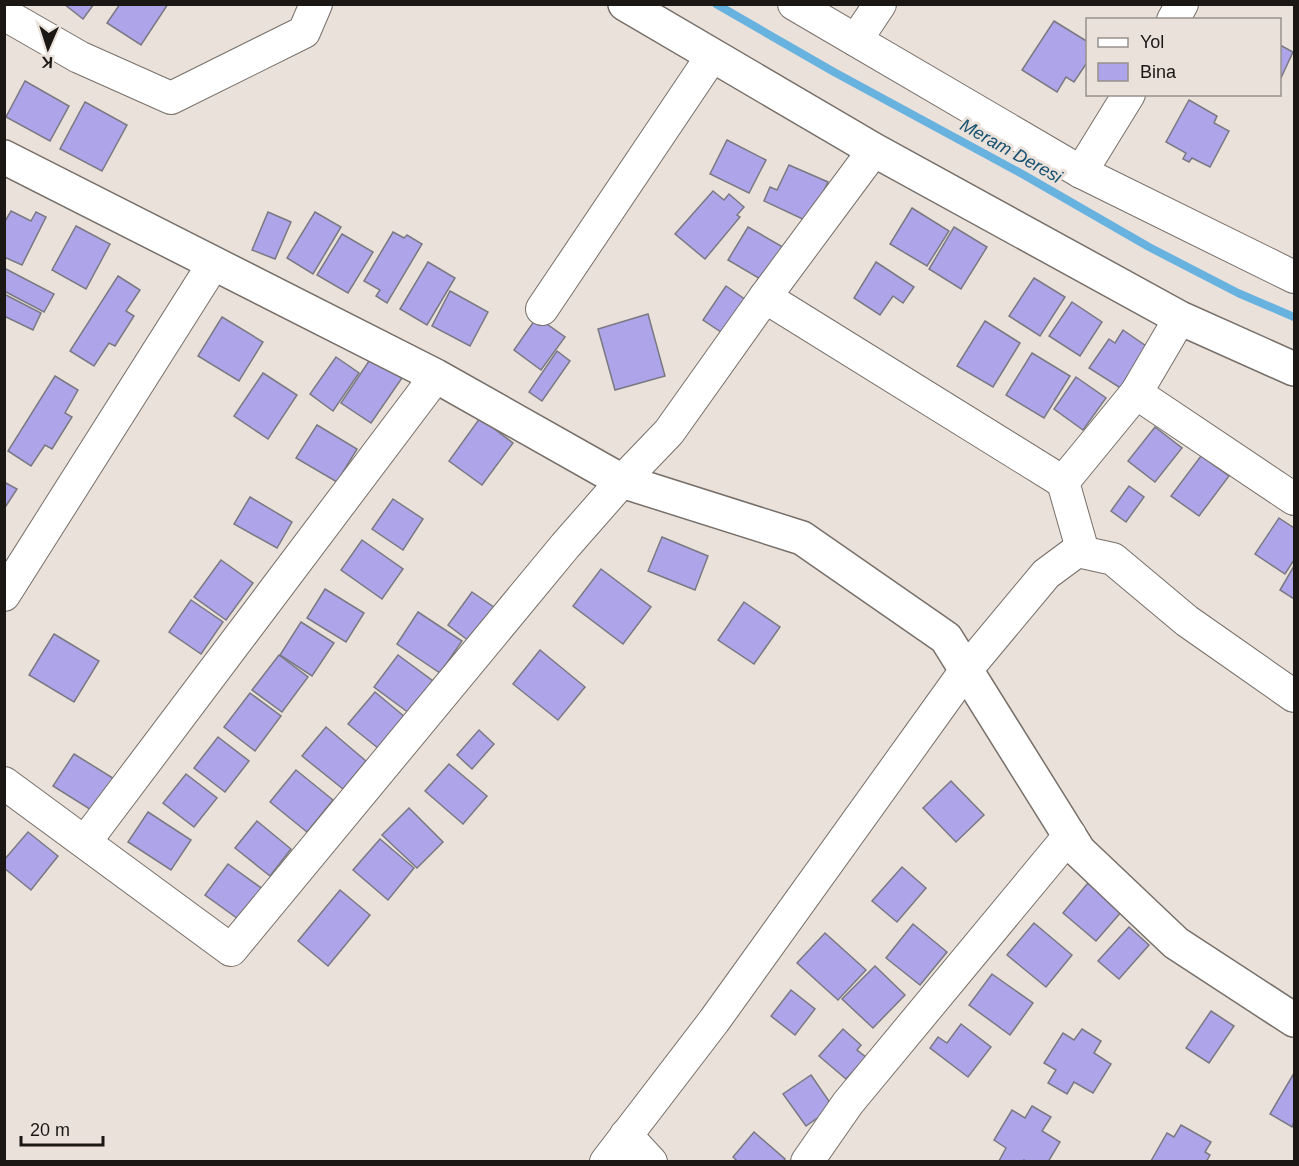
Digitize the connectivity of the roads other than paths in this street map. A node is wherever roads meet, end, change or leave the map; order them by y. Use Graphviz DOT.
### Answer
graph roads {
  1 [pos="316,4"];
  2 [pos="625,4"];
  3 [pos="794,4"];
  4 [pos="880,4"];
  5 [pos="1182,4"];
  6 [pos="1174,18"];
  7 [pos="9,26"];
  8 [pos="856,40"];
  9 [pos="712,56"];
  10 [pos="1128,96"];
  11 [pos="874,150"];
  12 [pos="4,157"];
  13 [pos="1081,172"];
  14 [pos="214,263"];
  15 [pos="1294,277"];
  16 [pos="765,297"];
  17 [pos="542,309"];
  18 [pos="1180,318"];
  19 [pos="1294,369"];
  20 [pos="436,375"];
  21 [pos="1136,393"];
  22 [pos="622,481"];
  23 [pos="1063,482"];
  24 [pos="1294,499"];
  25 [pos="1083,552"];
  26 [pos="4,594"];
  27 [pos="966,670"];
  28 [pos="1291,687"];
  29 [pos="4,783"];
  30 [pos="1070,835"];
  31 [pos="85,842"];
  32 [pos="1294,1020"];
  33 [pos="626,1135"];
  34 [pos="606,1161"];
  35 [pos="651,1161"];
  36 [pos="807,1161"];
  1 -- 7 [label="street"];
  2 -- 9 [label="street"];
  3 -- 8 [label="street"];
  4 -- 8 [label="street"];
  5 -- 6 [label="street"];
  8 -- 13 [label="street"];
  9 -- 11 [label="street"];
  9 -- 17 [label="street"];
  10 -- 13 [label="street"];
  11 -- 16 [label="street"];
  11 -- 18 [label="street"];
  12 -- 14 [label="street"];
  13 -- 15 [label="street"];
  14 -- 20 [label="street"];
  14 -- 26 [label="street"];
  16 -- 22 [label="street"];
  16 -- 23 [label="street"];
  18 -- 19 [label="street"];
  18 -- 21 [label="street"];
  20 -- 22 [label="street"];
  20 -- 31 [label="street"];
  21 -- 23 [label="street"];
  21 -- 24 [label="street"];
  22 -- 27 [label="street"];
  22 -- 31 [label="street"];
  23 -- 25 [label="street"];
  25 -- 27 [label="street"];
  25 -- 28 [label="street"];
  27 -- 30 [label="street"];
  27 -- 33 [label="street"];
  29 -- 31 [label="street"];
  30 -- 32 [label="street"];
  30 -- 36 [label="street"];
  33 -- 34 [label="street"];
  33 -- 35 [label="street"];
}
